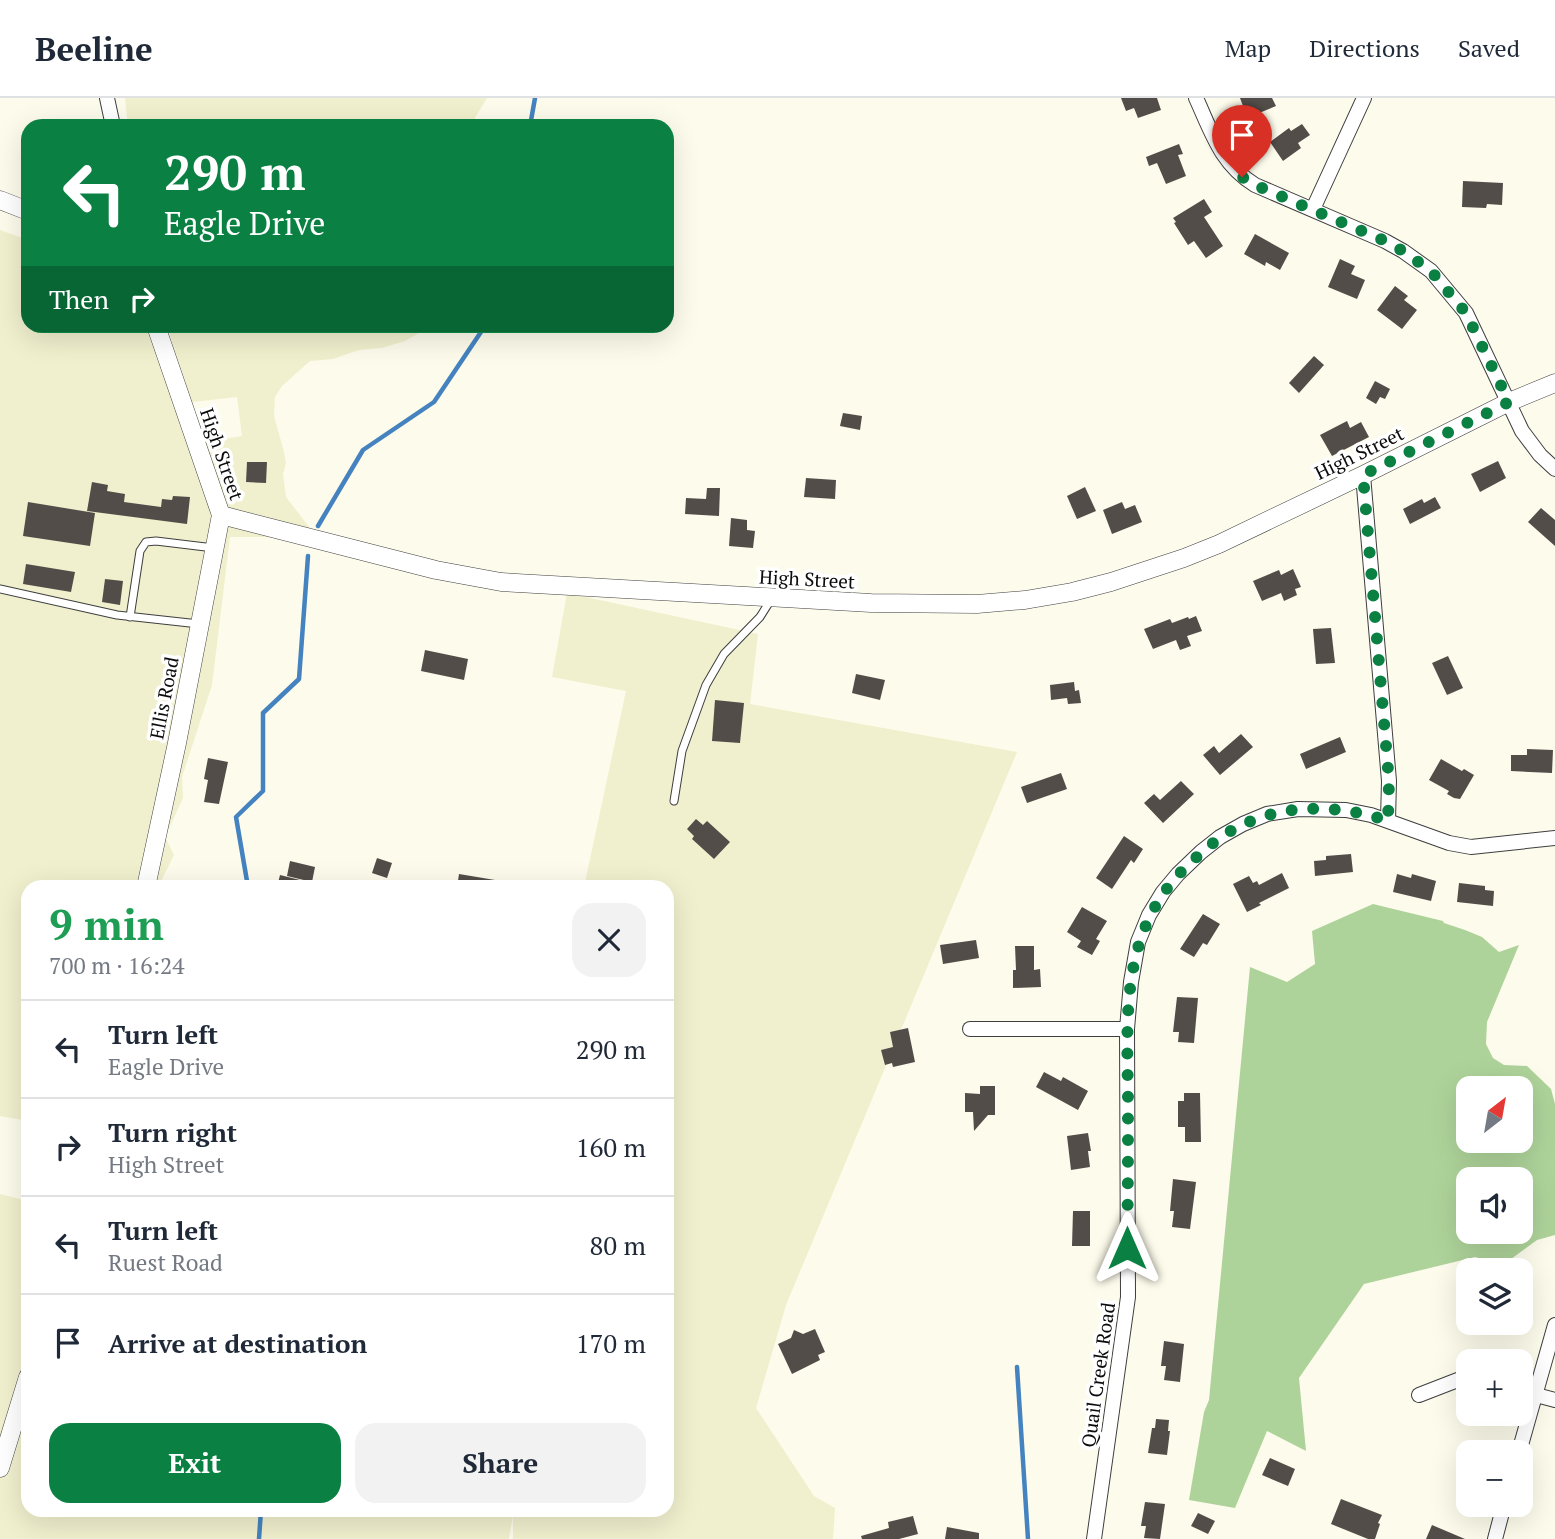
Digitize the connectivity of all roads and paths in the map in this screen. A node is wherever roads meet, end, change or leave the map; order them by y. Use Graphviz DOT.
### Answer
graph roads {
  1 [pos="107,98"];
  2 [pos="1196,98"];
  3 [pos="1364,98"];
  4 [pos="112,119"];
  5 [pos="0,200"];
  6 [pos="21,208"];
  7 [pos="1313,209"];
  8 [pos="158,333"];
  9 [pos="1555,383"];
  10 [pos="1509,402"];
  11 [pos="1555,469"];
  12 [pos="1363,475"];
  13 [pos="221,515"];
  14 [pos="215,548"];
  15 [pos="0,589"];
  16 [pos="772,597"];
  17 [pos="131,617"];
  18 [pos="200,624"];
  19 [pos="674,802"];
  20 [pos="1388,821"];
  21 [pos="1555,838"];
  22 [pos="148,880"];
  23 [pos="970,1029"];
  24 [pos="1127,1029"];
  25 [pos="1555,1325"];
  26 [pos="1533,1380"];
  27 [pos="1456,1381"];
  28 [pos="1533,1393"];
  29 [pos="1419,1395"];
  30 [pos="21,1400"];
  31 [pos="1555,1400"];
  32 [pos="0,1468"];
  33 [pos="1500,1517"];
  34 [pos="1094,1539"];
  35 [pos="1494,1539"];
  1 -- 4 [label="street"];
  2 -- 7 [label="street"];
  3 -- 7 [label="street"];
  5 -- 6 [label="street"];
  7 -- 10 [label="street"];
  8 -- 13 [label="street, High Street"];
  9 -- 10 [label="street, High Street"];
  10 -- 11 [label="street"];
  10 -- 12 [label="street, High Street"];
  12 -- 16 [label="street, High Street"];
  12 -- 20 [label="street"];
  13 -- 14 [label="street, Ellis Road"];
  13 -- 16 [label="street, High Street"];
  14 -- 17 [label="lane"];
  14 -- 18 [label="street, Ellis Road"];
  15 -- 17 [label="lane"];
  16 -- 19 [label="lane"];
  17 -- 18 [label="lane"];
  18 -- 22 [label="street, Ellis Road"];
  20 -- 21 [label="street, Quail Creek Road"];
  20 -- 24 [label="street, Quail Creek Road"];
  23 -- 24 [label="street"];
  24 -- 34 [label="street, Quail Creek Road"];
  25 -- 26 [label="street"];
  27 -- 29 [label="street"];
  28 -- 31 [label="street"];
  30 -- 32 [label="street"];
  33 -- 35 [label="street"];
}
